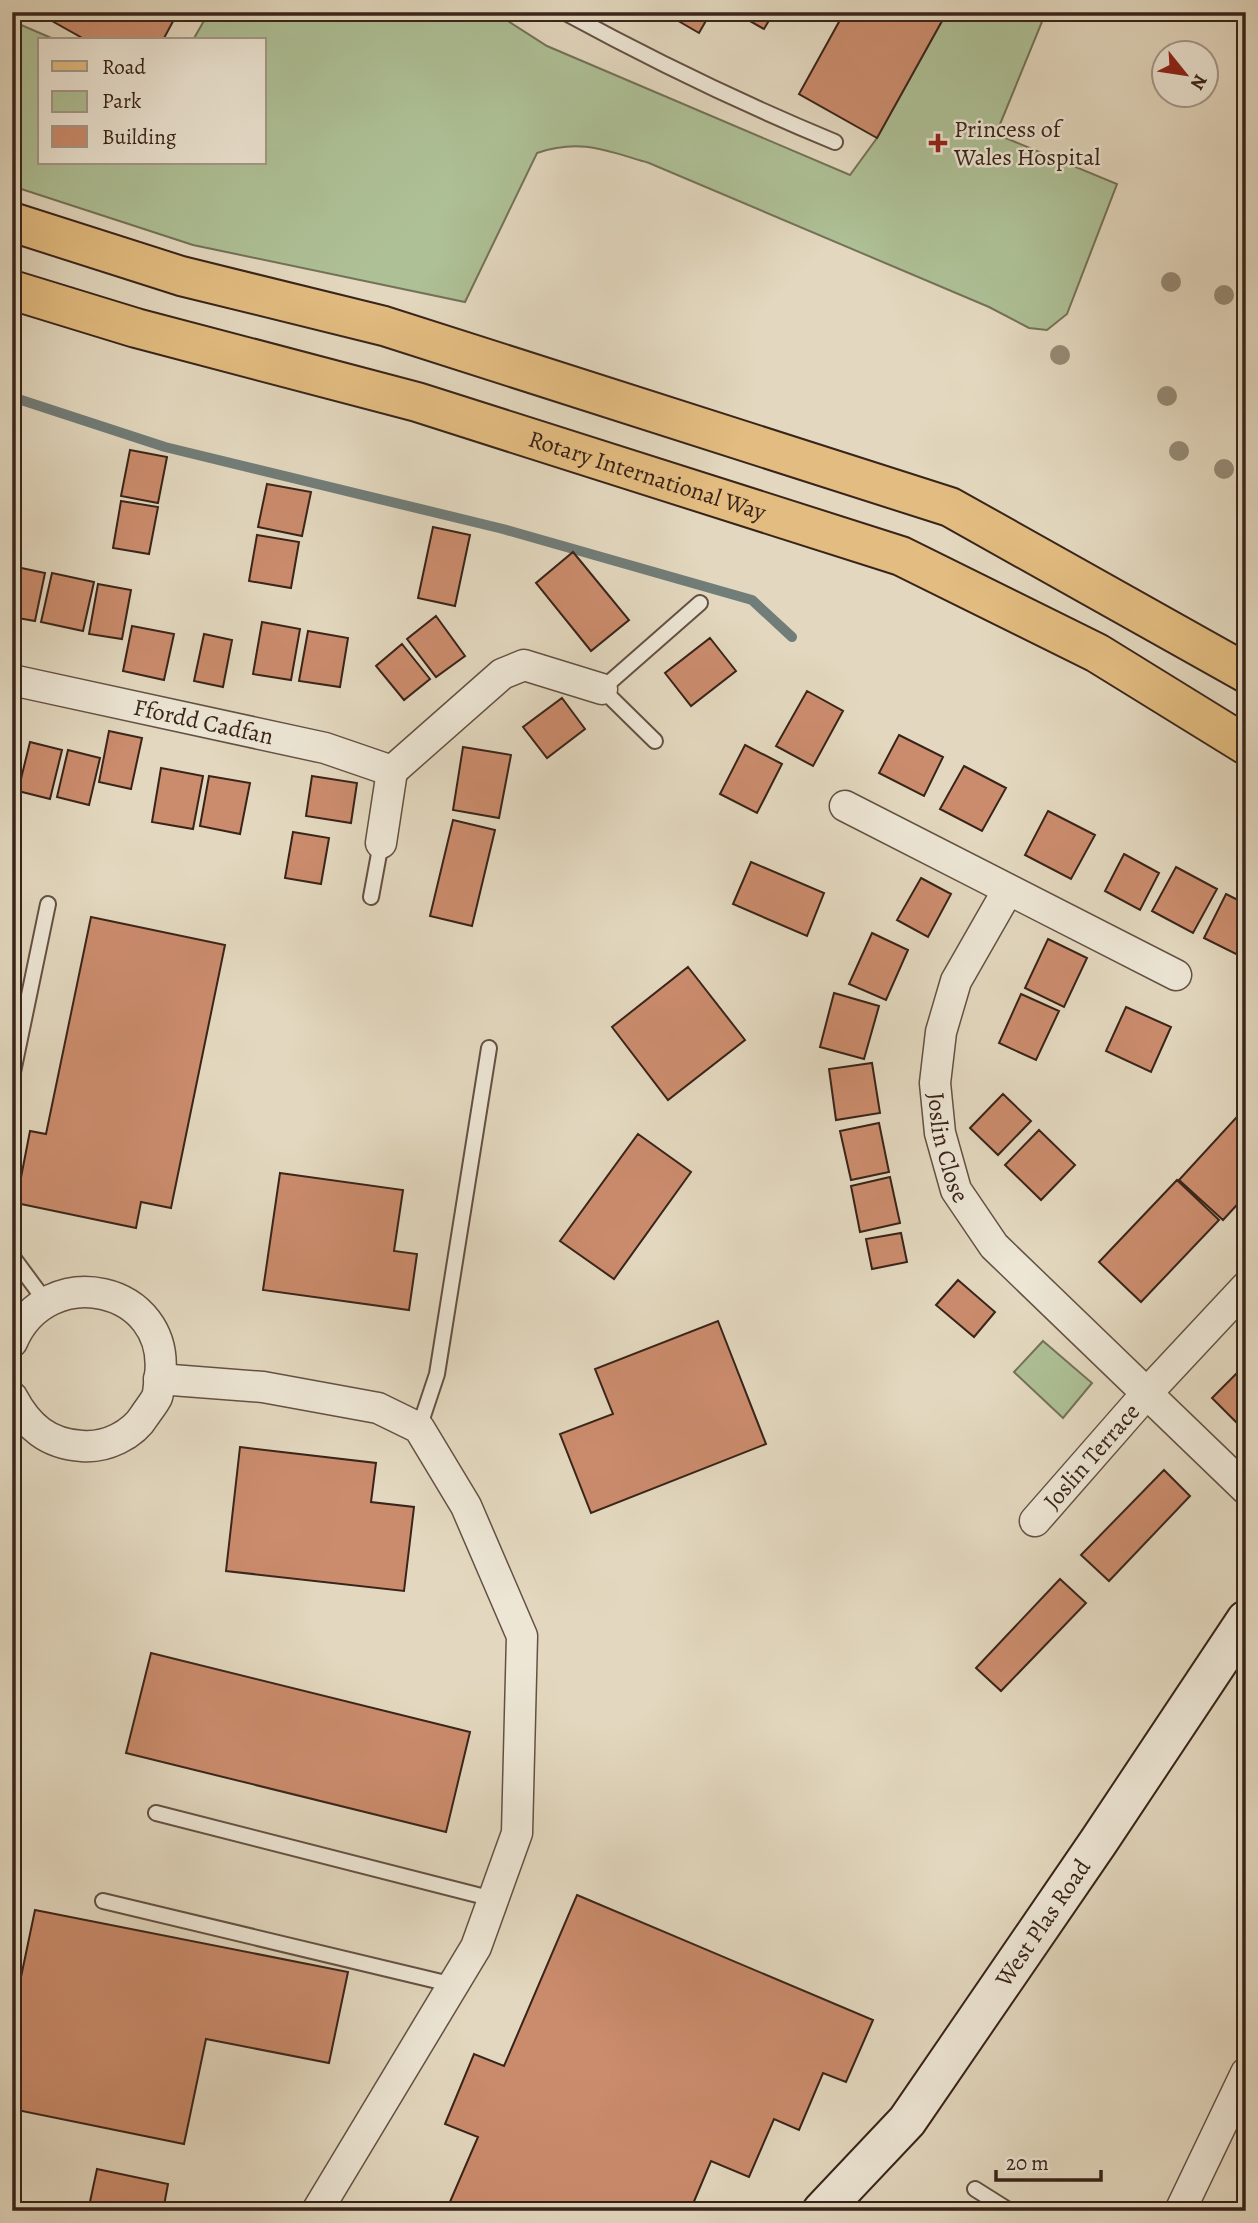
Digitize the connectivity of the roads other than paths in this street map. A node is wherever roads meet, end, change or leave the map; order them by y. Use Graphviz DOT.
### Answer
graph roads {
  1 [pos="564,12"];
  2 [pos="835,142"];
  3 [pos="12,222"];
  4 [pos="12,290"];
  5 [pos="700,603"];
  6 [pos="1246,673"];
  7 [pos="12,680"];
  8 [pos="602,689"];
  9 [pos="655,741"];
  10 [pos="1246,745"];
  11 [pos="393,771"];
  12 [pos="845,806"];
  13 [pos="382,843"];
  14 [pos="1008,890"];
  15 [pos="371,897"];
  16 [pos="48,904"];
  17 [pos="1176,975"];
  18 [pos="489,1048"];
  19 [pos="12,1077"];
  20 [pos="12,1256"];
  21 [pos="1246,1287"];
  22 [pos="46,1302"];
  23 [pos="12,1342"];
  24 [pos="159,1379"];
  25 [pos="1147,1393"];
  26 [pos="12,1397"];
  27 [pos="419,1428"];
  28 [pos="1246,1489"];
  29 [pos="1035,1521"];
  30 [pos="1246,1620"];
  31 [pos="156,1813"];
  32 [pos="493,1899"];
  33 [pos="103,1901"];
  34 [pos="454,1985"];
  35 [pos="1246,2073"];
  36 [pos="975,2189"];
  37 [pos="317,2211"];
  38 [pos="822,2211"];
  39 [pos="1010,2211"];
  40 [pos="1180,2211"];
  1 -- 2 [label="lane"];
  3 -- 6 [label="main road"];
  4 -- 10 [label="main road, Rotary International Way"];
  5 -- 8 [label="lane"];
  7 -- 11 [label="street, Ffordd Cadfan"];
  8 -- 9 [label="lane"];
  8 -- 11 [label="street"];
  11 -- 13 [label="street"];
  12 -- 14 [label="street"];
  13 -- 15 [label="lane"];
  14 -- 17 [label="street"];
  14 -- 25 [label="street, Joslin Close"];
  16 -- 19 [label="lane"];
  18 -- 27 [label="lane"];
  20 -- 22 [label="lane"];
  21 -- 25 [label="street, Joslin Terrace"];
  22 -- 23 [label="street"];
  22 -- 24 [label="street"];
  24 -- 26 [label="street"];
  24 -- 27 [label="street"];
  25 -- 28 [label="street, Joslin Close"];
  25 -- 29 [label="street, Joslin Terrace"];
  27 -- 32 [label="street"];
  30 -- 38 [label="street, West Plas Road"];
  31 -- 32 [label="lane"];
  32 -- 34 [label="street"];
  33 -- 34 [label="lane"];
  34 -- 37 [label="street"];
  35 -- 40 [label="street"];
  36 -- 39 [label="lane"];
}
